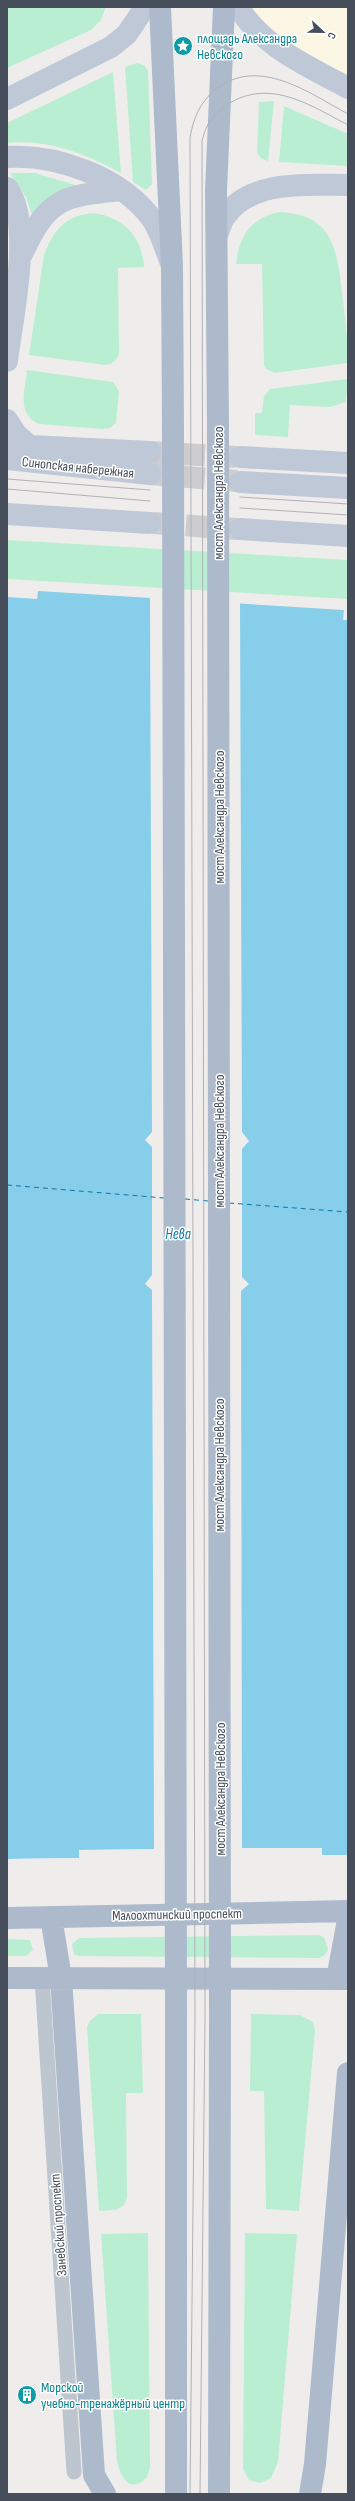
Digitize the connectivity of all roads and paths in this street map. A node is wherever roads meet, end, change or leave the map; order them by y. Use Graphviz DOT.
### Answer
graph roads {
  1 [pos="145,7"];
  2 [pos="160,7"];
  3 [pos="224,7"];
  4 [pos="238,7"];
  5 [pos="348,88"];
  6 [pos="7,99"];
  7 [pos="7,157"];
  8 [pos="348,185"];
  9 [pos="7,188"];
  10 [pos="121,190"];
  11 [pos="217,235"];
  12 [pos="20,257"];
  13 [pos="172,266"];
  14 [pos="7,361"];
  15 [pos="7,420"];
  16 [pos="30,446"];
  17 [pos="7,447"];
  18 [pos="150,452"];
  19 [pos="240,457"];
  20 [pos="7,459"];
  21 [pos="348,463"];
  22 [pos="150,474"];
  23 [pos="240,482"];
  24 [pos="348,488"];
  25 [pos="7,514"];
  26 [pos="150,523"];
  27 [pos="240,529"];
  28 [pos="348,536"];
  29 [pos="348,1911"];
  30 [pos="51,1917"];
  31 [pos="7,1918"];
  32 [pos="348,1920"];
  33 [pos="7,1978"];
  34 [pos="51,1978"];
  35 [pos="342,1980"];
  36 [pos="348,2073"];
  37 [pos="176,2470"];
  38 [pos="74,2472"];
  39 [pos="105,2494"];
  40 [pos="164,2494"];
  41 [pos="176,2494"];
  42 [pos="218,2494"];
  43 [pos="310,2494"];
  1 -- 6 [label="main road"];
  2 -- 13 [label="main road"];
  3 -- 11 [label="main road"];
  4 -- 5 [label="main road"];
  7 -- 10 [label="main road"];
  8 -- 11 [label="main road"];
  9 -- 12 [label="main road"];
  10 -- 12 [label="main road"];
  10 -- 13 [label="main road"];
  11 -- 42 [label="main road, мост Александра Невского, bridge"];
  12 -- 14 [label="main road"];
  13 -- 37 [label="main road, bridge"];
  15 -- 16 [label="main road"];
  16 -- 17 [label="main road, Синопская набережная"];
  16 -- 18 [label="main road, Синопская набережная"];
  19 -- 21 [label="main road"];
  20 -- 22 [label="main road, Синопская набережная"];
  23 -- 24 [label="main road"];
  25 -- 26 [label="main road"];
  27 -- 28 [label="main road"];
  29 -- 30 [label="main road, Малоохтинский проспект"];
  30 -- 31 [label="main road, Малоохтинский проспект"];
  30 -- 34 [label="main road"];
  32 -- 35 [label="main road"];
  33 -- 34 [label="main road"];
  34 -- 35 [label="main road"];
  34 -- 38 [label="street, Заневский проспект"];
  34 -- 39 [label="main road"];
  36 -- 43 [label="main road"];
  37 -- 40 [label="main road"];
  37 -- 41 [label="main road"];
}
